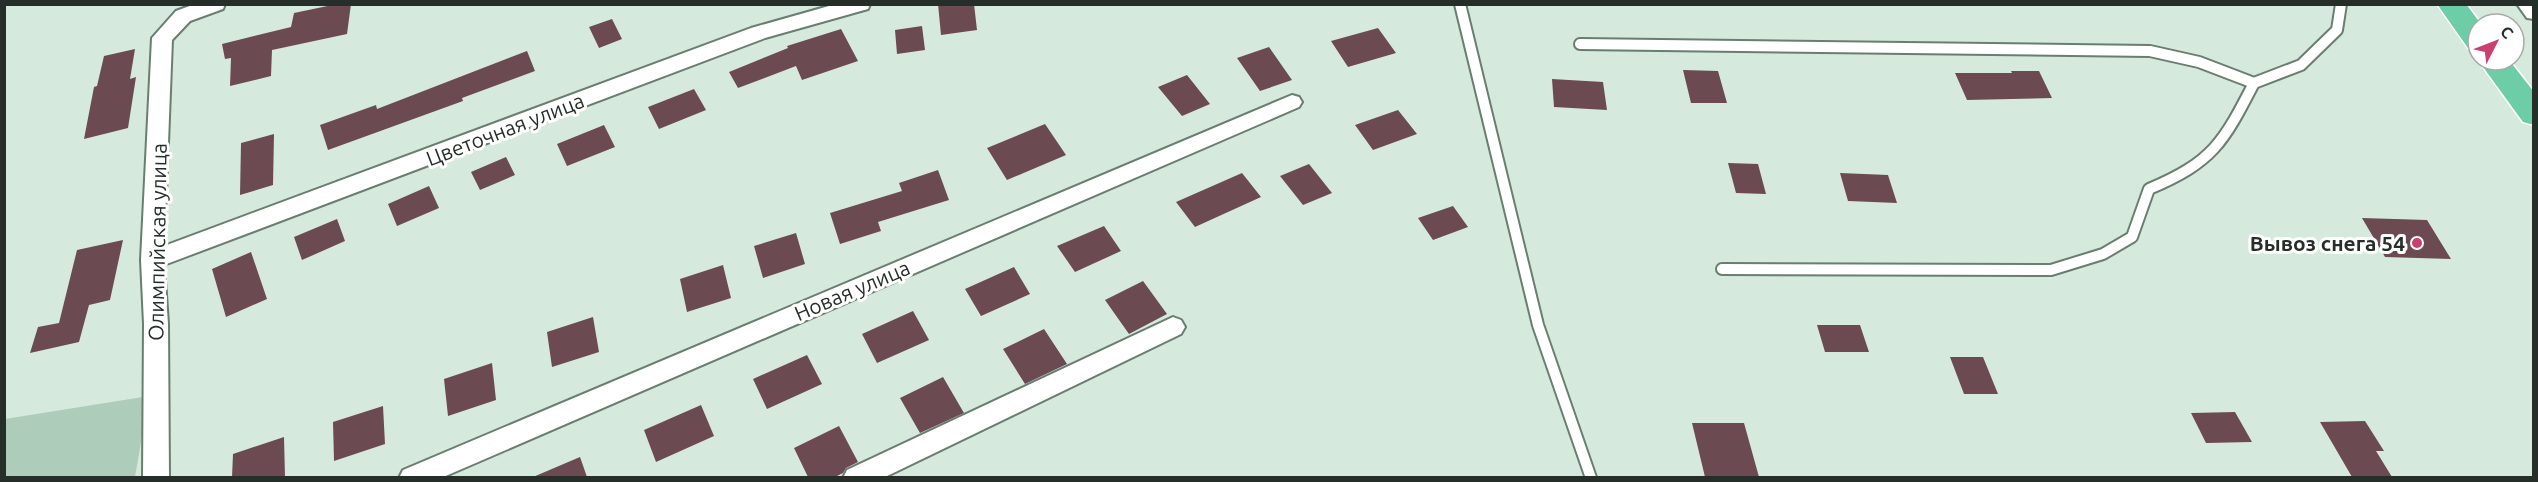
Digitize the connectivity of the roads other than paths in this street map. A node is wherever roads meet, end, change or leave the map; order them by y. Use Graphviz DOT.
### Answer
graph roads {
  1 [pos="216,4"];
  2 [pos="861,4"];
  3 [pos="1460,4"];
  4 [pos="2341,4"];
  5 [pos="2451,4"];
  6 [pos="2526,4"];
  7 [pos="2534,13"];
  8 [pos="2466,25"];
  9 [pos="1580,44"];
  10 [pos="2502,72"];
  11 [pos="2254,83"];
  12 [pos="1292,102"];
  13 [pos="2534,114"];
  14 [pos="152,260"];
  15 [pos="1722,269"];
  16 [pos="1173,327"];
  17 [pos="156,477"];
  18 [pos="412,477"];
  19 [pos="856,477"];
  20 [pos="1591,477"];
  1 -- 14 [label="street, Олимпийская улица"];
  2 -- 14 [label="street, Цветочная улица"];
  3 -- 20 [label="lane"];
  4 -- 11 [label="lane"];
  5 -- 8 [label="main road"];
  6 -- 7 [label="street"];
  9 -- 11 [label="lane"];
  10 -- 13 [label="main road"];
  11 -- 15 [label="lane"];
  12 -- 18 [label="street, Новая улица"];
  14 -- 17 [label="street, Олимпийская улица"];
  16 -- 19 [label="street"];
}
